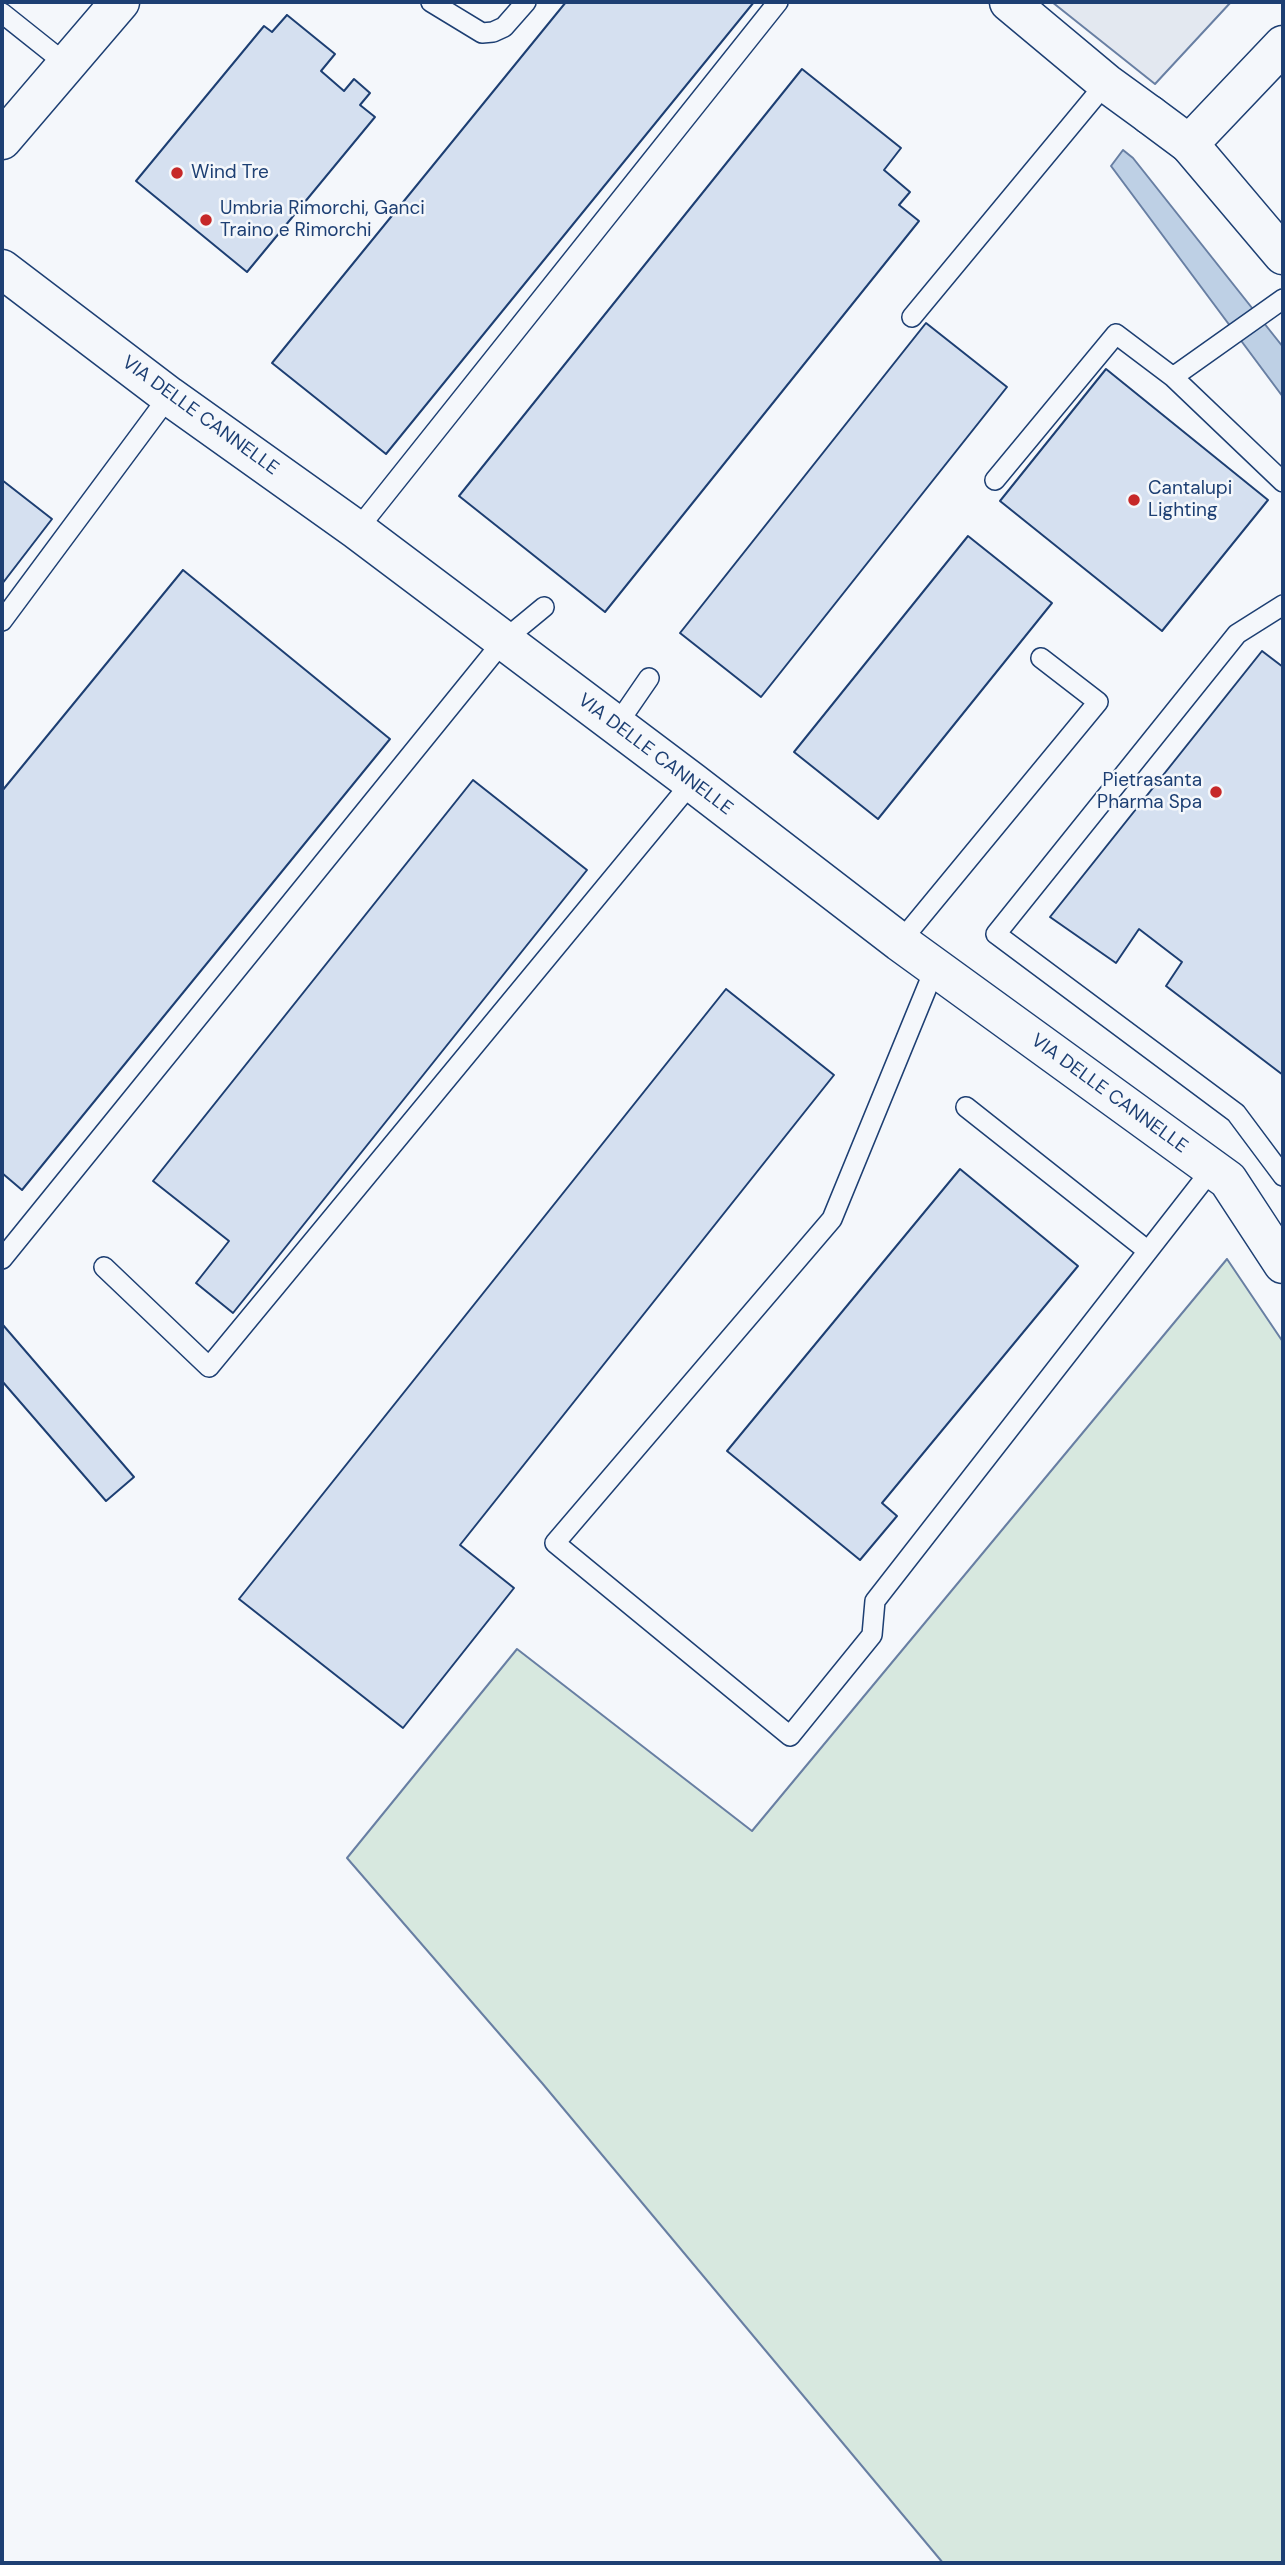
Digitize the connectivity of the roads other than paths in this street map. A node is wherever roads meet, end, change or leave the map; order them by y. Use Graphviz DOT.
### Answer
graph roads {
  1 [pos="120,2"];
  2 [pos="431,2"];
  3 [pos="526,2"];
  4 [pos="778,2"];
  5 [pos="1009,2"];
  6 [pos="2,13"];
  7 [pos="1283,45"];
  8 [pos="66,64"];
  9 [pos="1106,83"];
  10 [pos="2,141"];
  11 [pos="1189,144"];
  12 [pos="1283,256"];
  13 [pos="2,269"];
  14 [pos="1283,299"];
  15 [pos="912,317"];
  16 [pos="1173,377"];
  17 [pos="169,396"];
  18 [pos="995,480"];
  19 [pos="1283,482"];
  20 [pos="357,530"];
  21 [pos="1283,605"];
  22 [pos="544,607"];
  23 [pos="2,621"];
  24 [pos="504,640"];
  25 [pos="1041,658"];
  26 [pos="649,678"];
  27 [pos="616,726"];
  28 [pos="692,782"];
  29 [pos="900,942"];
  30 [pos="935,968"];
  31 [pos="966,1107"];
  32 [pos="1212,1169"];
  33 [pos="1283,1176"];
  34 [pos="1148,1251"];
  35 [pos="2,1259"];
  36 [pos="1283,1264"];
  37 [pos="104,1267"];
  1 -- 8 [label="street"];
  2 -- 3 [label="lane"];
  4 -- 20 [label="lane"];
  5 -- 9 [label="street"];
  6 -- 8 [label="lane"];
  7 -- 11 [label="street"];
  8 -- 10 [label="street"];
  9 -- 11 [label="street"];
  9 -- 15 [label="lane"];
  11 -- 12 [label="street"];
  13 -- 17 [label="street, VIA DELLE CANNELLE"];
  14 -- 16 [label="lane"];
  16 -- 18 [label="lane"];
  16 -- 19 [label="lane"];
  17 -- 20 [label="street, VIA DELLE CANNELLE"];
  17 -- 23 [label="lane"];
  20 -- 24 [label="street, VIA DELLE CANNELLE"];
  21 -- 33 [label="lane"];
  22 -- 24 [label="lane"];
  24 -- 27 [label="street, VIA DELLE CANNELLE"];
  24 -- 35 [label="lane"];
  25 -- 29 [label="lane"];
  26 -- 27 [label="lane"];
  27 -- 28 [label="street, VIA DELLE CANNELLE"];
  28 -- 29 [label="street, VIA DELLE CANNELLE"];
  28 -- 37 [label="lane"];
  29 -- 30 [label="street, VIA DELLE CANNELLE"];
  30 -- 32 [label="street, VIA DELLE CANNELLE"];
  30 -- 34 [label="lane"];
  31 -- 34 [label="lane"];
  32 -- 34 [label="lane"];
  32 -- 36 [label="street, VIA DELLE CANNELLE"];
}
